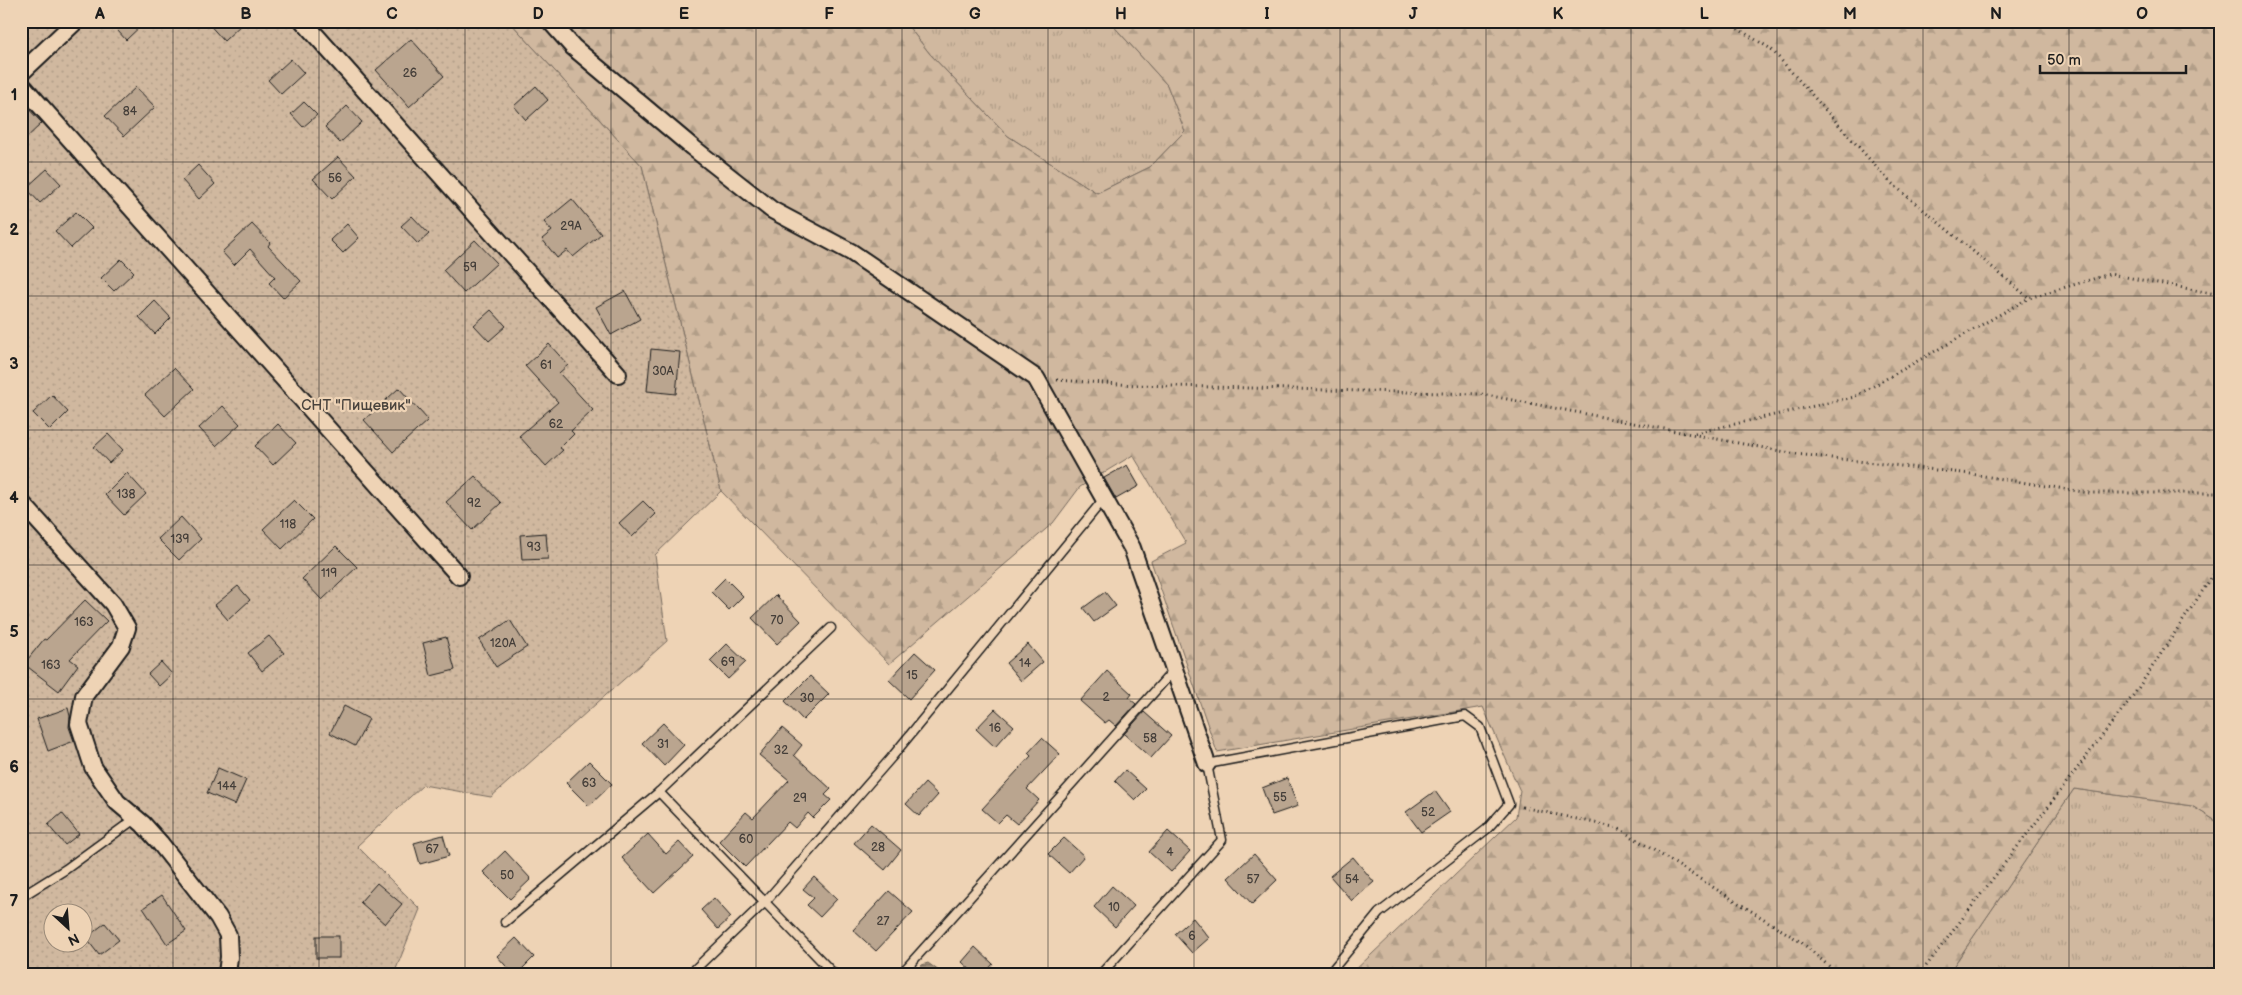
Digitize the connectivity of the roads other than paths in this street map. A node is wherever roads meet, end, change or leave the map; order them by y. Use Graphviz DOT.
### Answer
graph roads {
  1 [pos="76,21"];
  2 [pos="303,21"];
  3 [pos="550,21"];
  4 [pos="21,73"];
  5 [pos="21,84"];
  6 [pos="618,374"];
  7 [pos="1103,500"];
  8 [pos="21,502"];
  9 [pos="459,576"];
  10 [pos="831,628"];
  11 [pos="1173,671"];
  12 [pos="1207,764"];
  13 [pos="659,792"];
  14 [pos="136,818"];
  15 [pos="21,897"];
  16 [pos="766,901"];
  17 [pos="505,922"];
  18 [pos="227,974"];
  19 [pos="690,974"];
  20 [pos="834,974"];
  21 [pos="901,974"];
  22 [pos="1101,974"];
  23 [pos="1329,974"];
  1 -- 4 [label="street"];
  2 -- 6 [label="street"];
  3 -- 7 [label="street"];
  5 -- 9 [label="street"];
  7 -- 11 [label="street"];
  7 -- 16 [label="lane"];
  8 -- 14 [label="street"];
  10 -- 13 [label="lane"];
  11 -- 12 [label="street"];
  11 -- 21 [label="lane"];
  12 -- 22 [label="lane"];
  12 -- 23 [label="lane"];
  13 -- 16 [label="lane"];
  13 -- 17 [label="lane"];
  14 -- 15 [label="lane"];
  14 -- 18 [label="street"];
  16 -- 19 [label="lane"];
  16 -- 20 [label="lane"];
}
